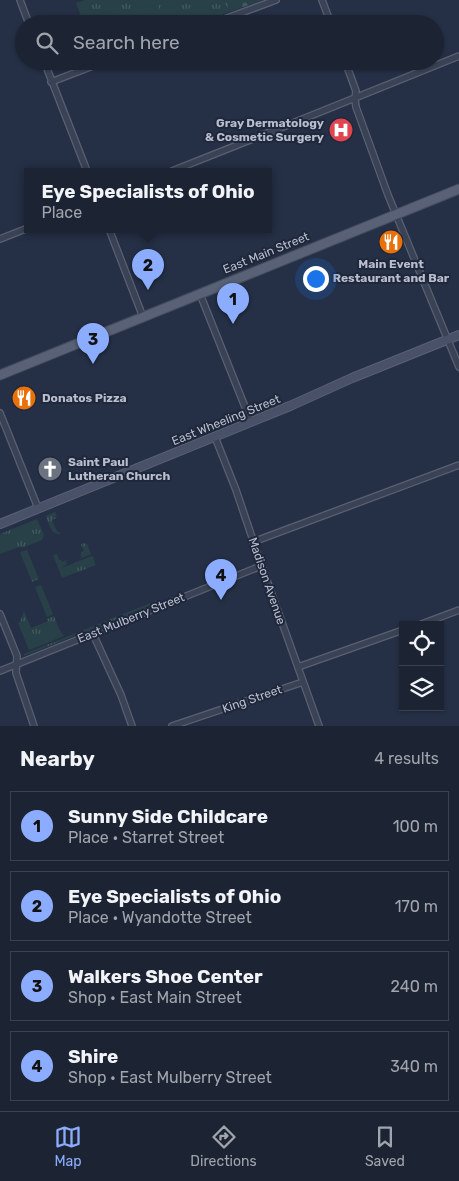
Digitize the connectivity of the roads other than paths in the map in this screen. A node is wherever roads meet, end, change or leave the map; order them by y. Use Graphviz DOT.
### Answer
graph roads {
  1 [pos="20,0"];
  2 [pos="276,0"];
  3 [pos="322,0"];
  4 [pos="26,15"];
  5 [pos="235,15"];
  6 [pos="328,15"];
  7 [pos="459,56"];
  8 [pos="444,62"];
  9 [pos="47,70"];
  10 [pos="83,70"];
  11 [pos="348,70"];
  12 [pos="425,70"];
  13 [pos="52,82"];
  14 [pos="355,99"];
  15 [pos="86,168"];
  16 [pos="180,168"];
  17 [pos="459,189"];
  18 [pos="396,214"];
  19 [pos="24,230"];
  20 [pos="111,233"];
  21 [pos="0,239"];
  22 [pos="200,294"];
  23 [pos="143,317"];
  24 [pos="459,335"];
  25 [pos="448,340"];
  26 [pos="459,367"];
  27 [pos="0,375"];
  28 [pos="0,413"];
  29 [pos="251,422"];
  30 [pos="215,437"];
  31 [pos="459,465"];
  32 [pos="38,508"];
  33 [pos="0,524"];
  34 [pos="254,542"];
  35 [pos="262,566"];
  36 [pos="459,610"];
  37 [pos="0,614"];
  38 [pos="430,621"];
  39 [pos="399,631"];
  40 [pos="93,634"];
  41 [pos="16,664"];
  42 [pos="298,667"];
  43 [pos="0,671"];
  44 [pos="303,682"];
  45 [pos="34,726"];
  46 [pos="132,726"];
  47 [pos="172,726"];
  48 [pos="319,726"];
  1 -- 4 [label="street"];
  2 -- 5 [label="street"];
  3 -- 6 [label="street"];
  7 -- 8 [label="street"];
  9 -- 13 [label="street"];
  10 -- 13 [label="street"];
  11 -- 14 [label="street"];
  12 -- 14 [label="street"];
  13 -- 15 [label="street"];
  14 -- 16 [label="street"];
  14 -- 18 [label="street"];
  17 -- 18 [label="main road, East Main Street"];
  18 -- 22 [label="main road, East Main Street"];
  18 -- 25 [label="street"];
  19 -- 21 [label="street"];
  20 -- 23 [label="street"];
  22 -- 23 [label="main road, East Main Street"];
  22 -- 29 [label="street"];
  23 -- 27 [label="main road, East Main Street"];
  24 -- 25 [label="street, East Wheeling Street"];
  25 -- 26 [label="street"];
  25 -- 29 [label="street, East Wheeling Street"];
  28 -- 32 [label="street"];
  29 -- 30 [label="street, East Wheeling Street"];
  30 -- 32 [label="street, East Wheeling Street"];
  30 -- 34 [label="street, Madison Avenue"];
  31 -- 34 [label="street"];
  32 -- 33 [label="street, East Wheeling Street"];
  34 -- 35 [label="street, Madison Avenue"];
  35 -- 40 [label="street, East Mulberry Street"];
  35 -- 42 [label="street, Madison Avenue"];
  36 -- 38 [label="street"];
  37 -- 41 [label="street"];
  39 -- 42 [label="street"];
  40 -- 41 [label="street, East Mulberry Street"];
  40 -- 46 [label="street"];
  41 -- 43 [label="street, East Mulberry Street"];
  41 -- 45 [label="street"];
  42 -- 44 [label="street, Madison Avenue"];
  44 -- 47 [label="street, King Street"];
  44 -- 48 [label="street, Madison Avenue"];
}
